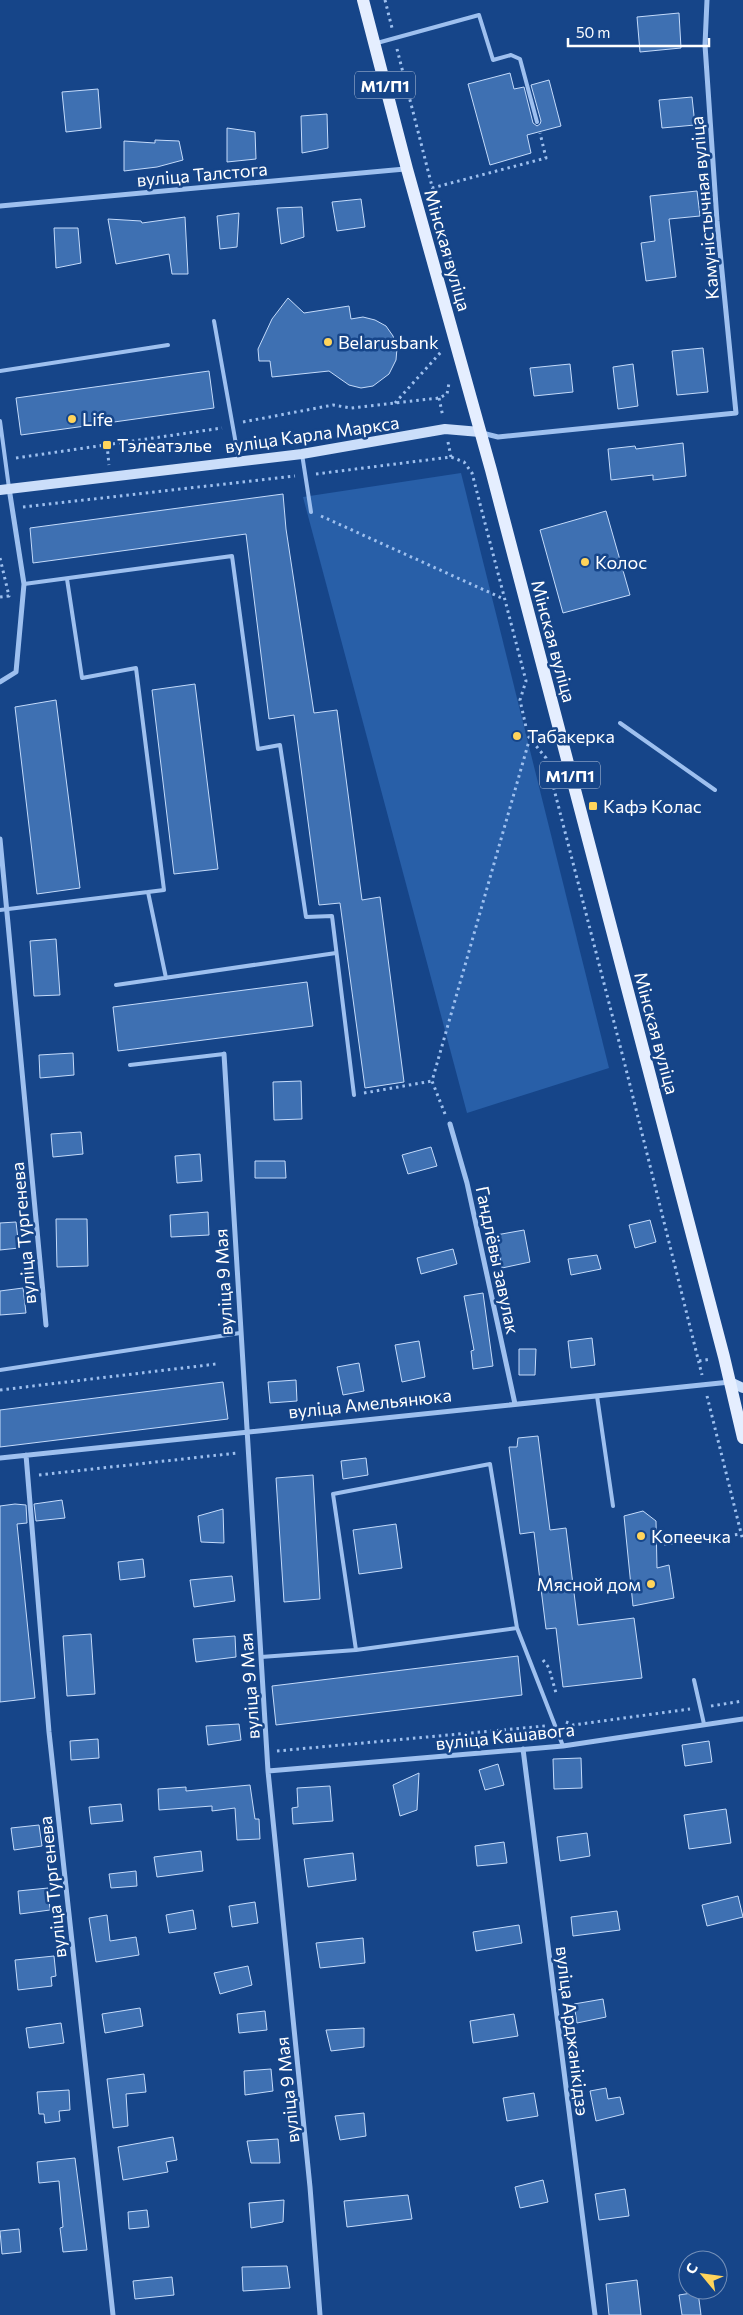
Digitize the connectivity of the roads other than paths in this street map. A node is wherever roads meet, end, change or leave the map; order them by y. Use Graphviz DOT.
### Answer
graph roads {
  1 [pos="363,0"];
  2 [pos="707,0"];
  3 [pos="374,44"];
  4 [pos="537,122"];
  5 [pos="407,169"];
  6 [pos="0,206"];
  7 [pos="214,320"];
  8 [pos="168,345"];
  9 [pos="0,371"];
  10 [pos="743,412"];
  11 [pos="736,413"];
  12 [pos="0,421"];
  13 [pos="480,432"];
  14 [pos="302,454"];
  15 [pos="239,461"];
  16 [pos="5,489"];
  17 [pos="311,512"];
  18 [pos="67,579"];
  19 [pos="24,584"];
  20 [pos="0,682"];
  21 [pos="620,723"];
  22 [pos="715,790"];
  23 [pos="0,839"];
  24 [pos="148,892"];
  25 [pos="0,910"];
  26 [pos="7,910"];
  27 [pos="336,953"];
  28 [pos="166,978"];
  29 [pos="116,985"];
  30 [pos="224,1054"];
  31 [pos="130,1065"];
  32 [pos="354,1095"];
  33 [pos="450,1124"];
  34 [pos="46,1325"];
  35 [pos="240,1333"];
  36 [pos="0,1370"];
  37 [pos="730,1382"];
  38 [pos="743,1388"];
  39 [pos="597,1396"];
  40 [pos="515,1404"];
  41 [pos="246,1432"];
  42 [pos="743,1438"];
  43 [pos="26,1455"];
  44 [pos="0,1458"];
  45 [pos="614,1506"];
  46 [pos="517,1628"];
  47 [pos="356,1650"];
  48 [pos="261,1657"];
  49 [pos="694,1680"];
  50 [pos="743,1719"];
  51 [pos="704,1724"];
  52 [pos="563,1746"];
  53 [pos="523,1750"];
  54 [pos="268,1771"];
  55 [pos="113,2315"];
  56 [pos="320,2315"];
  57 [pos="595,2315"];
  1 -- 3 [label="main road, Мінская вуліца / М1/П1"];
  2 -- 11 [label="street, Камуністычная вуліца"];
  3 -- 4 [label="lane"];
  3 -- 5 [label="main road, Мінская вуліца / М1/П1"];
  5 -- 6 [label="street, вуліца Талстога"];
  5 -- 13 [label="main road, Мінская вуліца / М1/П1"];
  7 -- 15 [label="lane"];
  8 -- 9 [label="lane"];
  10 -- 11 [label="lane"];
  11 -- 13 [label="street"];
  12 -- 16 [label="lane"];
  13 -- 14 [label="main road, вуліца Карла Маркса"];
  13 -- 37 [label="main road, Мінская вуліца / М1/П1"];
  14 -- 15 [label="main road, вуліца Карла Маркса"];
  14 -- 17 [label="lane"];
  15 -- 16 [label="main road, вуліца Карла Маркса"];
  16 -- 19 [label="street"];
  18 -- 19 [label="lane"];
  18 -- 24 [label="lane"];
  18 -- 27 [label="lane"];
  19 -- 20 [label="street"];
  21 -- 22 [label="lane"];
  23 -- 26 [label="street, вуліца Тургенева"];
  24 -- 26 [label="lane"];
  24 -- 28 [label="lane"];
  25 -- 26 [label="lane"];
  26 -- 34 [label="street, вуліца Тургенева"];
  27 -- 28 [label="lane"];
  27 -- 32 [label="lane"];
  28 -- 29 [label="lane"];
  30 -- 31 [label="lane"];
  30 -- 35 [label="street, вуліца 9 Мая"];
  33 -- 40 [label="street, Гандлёвы завулак"];
  35 -- 36 [label="lane"];
  35 -- 41 [label="street, вуліца 9 Мая"];
  37 -- 38 [label="main road"];
  37 -- 39 [label="street, вуліца Амельянюка"];
  37 -- 42 [label="main road, Мінская вуліца / М1/П1"];
  39 -- 40 [label="street, вуліца Амельянюка"];
  39 -- 45 [label="lane"];
  40 -- 41 [label="street, вуліца Амельянюка"];
  41 -- 43 [label="street, вуліца Амельянюка"];
  41 -- 48 [label="street, вуліца 9 Мая"];
  43 -- 44 [label="street, вуліца Амельянюка"];
  43 -- 55 [label="street, вуліца Тургенева"];
  46 -- 47 [label="lane"];
  46 -- 47 [label="lane"];
  46 -- 52 [label="lane"];
  47 -- 48 [label="lane"];
  48 -- 54 [label="street, вуліца 9 Мая"];
  49 -- 51 [label="lane"];
  50 -- 51 [label="street, вуліца Кашавога"];
  51 -- 52 [label="street, вуліца Кашавога"];
  52 -- 53 [label="street, вуліца Кашавога"];
  53 -- 54 [label="street, вуліца Кашавога"];
  53 -- 57 [label="street, вуліца Арджанікідзэ"];
  54 -- 56 [label="street, вуліца 9 Мая"];
}
